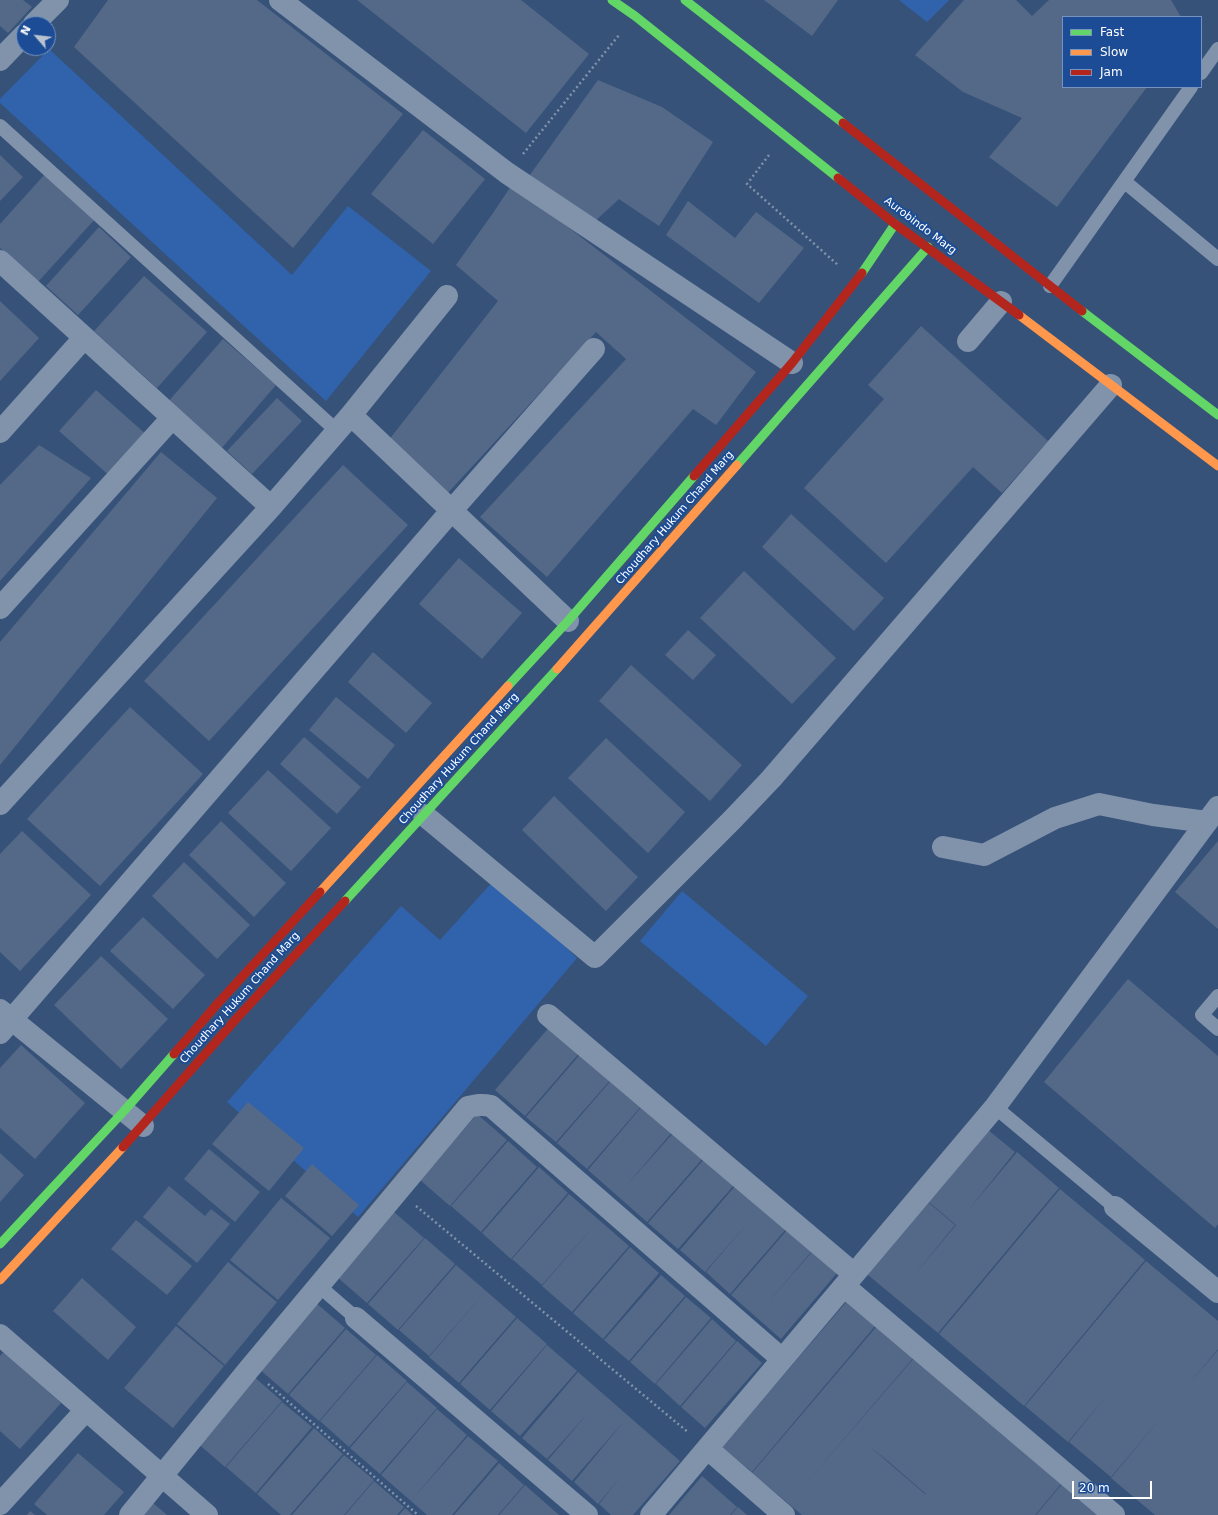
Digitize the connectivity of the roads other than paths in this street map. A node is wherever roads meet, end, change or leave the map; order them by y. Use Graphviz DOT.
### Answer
graph roads {
  1 [pos="58,0"];
  2 [pos="280,0"];
  3 [pos="612,0"];
  4 [pos="685,0"];
  5 [pos="42,16"];
  6 [pos="16,43"];
  7 [pos="1218,49"];
  8 [pos="0,60"];
  9 [pos="1202,72"];
  10 [pos="1190,88"];
  11 [pos="0,126"];
  12 [pos="1125,182"];
  13 [pos="895,224"];
  14 [pos="928,247"];
  15 [pos="1218,259"];
  16 [pos="1,263"];
  17 [pos="1050,286"];
  18 [pos="447,296"];
  19 [pos="1001,302"];
  20 [pos="84,338"];
  21 [pos="968,341"];
  22 [pos="594,349"];
  23 [pos="792,363"];
  24 [pos="1111,385"];
  25 [pos="1217,411"];
  26 [pos="351,415"];
  27 [pos="172,418"];
  28 [pos="337,431"];
  29 [pos="0,432"];
  30 [pos="1218,466"];
  31 [pos="270,507"];
  32 [pos="452,510"];
  33 [pos="0,608"];
  34 [pos="568,621"];
  35 [pos="0,804"];
  36 [pos="424,815"];
  37 [pos="1213,815"];
  38 [pos="944,847"];
  39 [pos="1218,996"];
  40 [pos="548,1015"];
  41 [pos="4,1021"];
  42 [pos="1218,1029"];
  43 [pos="995,1107"];
  44 [pos="124,1110"];
  45 [pos="143,1126"];
  46 [pos="1115,1207"];
  47 [pos="0,1244"];
  48 [pos="0,1280"];
  49 [pos="849,1280"];
  50 [pos="319,1286"];
  51 [pos="1218,1292"];
  52 [pos="356,1318"];
  53 [pos="0,1334"];
  54 [pos="782,1359"];
  55 [pos="86,1410"];
  56 [pos="708,1449"];
  57 [pos="162,1476"];
  58 [pos="0,1504"];
  59 [pos="130,1515"];
  60 [pos="207,1515"];
  61 [pos="587,1515"];
  62 [pos="651,1515"];
  63 [pos="784,1515"];
  64 [pos="1114,1515"];
  1 -- 5 [label="street"];
  2 -- 23 [label="street"];
  3 -- 13 [label="main road, Aurobindo Marg"];
  4 -- 17 [label="main road"];
  6 -- 8 [label="street"];
  7 -- 9 [label="lane"];
  10 -- 12 [label="lane"];
  11 -- 28 [label="lane"];
  12 -- 15 [label="lane"];
  12 -- 17 [label="lane"];
  13 -- 14 [label="main road, Aurobindo Marg"];
  13 -- 23 [label="main road, Choudhary Hukum Chand Marg"];
  14 -- 19 [label="main road, Aurobindo Marg"];
  14 -- 36 [label="main road, Choudhary Hukum Chand Marg"];
  16 -- 20 [label="street"];
  17 -- 25 [label="main road"];
  18 -- 26 [label="street"];
  19 -- 21 [label="street"];
  19 -- 24 [label="main road, Aurobindo Marg"];
  20 -- 27 [label="street"];
  20 -- 29 [label="street"];
  22 -- 32 [label="street"];
  23 -- 34 [label="main road, Choudhary Hukum Chand Marg"];
  24 -- 30 [label="main road, Aurobindo Marg"];
  24 -- 36 [label="street"];
  26 -- 28 [label="street"];
  26 -- 32 [label="street"];
  27 -- 31 [label="street"];
  27 -- 33 [label="street"];
  28 -- 31 [label="street"];
  31 -- 35 [label="street"];
  32 -- 34 [label="street"];
  32 -- 41 [label="street"];
  34 -- 44 [label="main road, Choudhary Hukum Chand Marg"];
  36 -- 45 [label="main road, Choudhary Hukum Chand Marg"];
  37 -- 38 [label="street"];
  37 -- 43 [label="street"];
  39 -- 42 [label="lane"];
  40 -- 49 [label="street"];
  41 -- 44 [label="street"];
  43 -- 46 [label="lane"];
  43 -- 49 [label="street"];
  44 -- 45 [label="street"];
  44 -- 47 [label="main road, Choudhary Hukum Chand Marg"];
  45 -- 48 [label="main road, Choudhary Hukum Chand Marg"];
  46 -- 51 [label="street"];
  49 -- 54 [label="street"];
  49 -- 64 [label="street"];
  50 -- 52 [label="lane"];
  50 -- 54 [label="street"];
  50 -- 57 [label="street"];
  52 -- 61 [label="street"];
  53 -- 55 [label="street"];
  54 -- 56 [label="street"];
  55 -- 57 [label="street"];
  55 -- 58 [label="street"];
  56 -- 62 [label="street"];
  56 -- 63 [label="street"];
  57 -- 59 [label="street"];
  57 -- 60 [label="street"];
}
